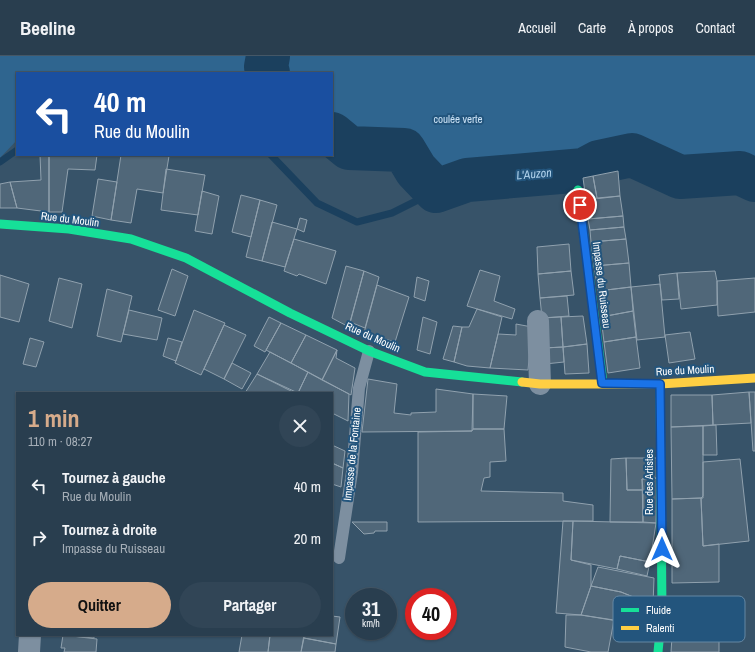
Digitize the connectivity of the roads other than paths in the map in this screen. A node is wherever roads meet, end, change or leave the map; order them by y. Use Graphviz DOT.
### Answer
graph roads {
  1 [pos="578,190"];
  2 [pos="0,224"];
  3 [pos="538,321"];
  4 [pos="369,351"];
  5 [pos="755,378"];
  6 [pos="602,383"];
  7 [pos="540,384"];
  8 [pos="660,384"];
  9 [pos="339,558"];
  10 [pos="662,596"];
  11 [pos="30,636"];
  12 [pos="659,642"];
  13 [pos="29,652"];
  14 [pos="658,652"];
  1 -- 6 [label="main road, Impasse du Ruisseau"];
  2 -- 4 [label="main road, Rue du Moulin"];
  3 -- 7 [label="street"];
  4 -- 7 [label="main road, Rue du Moulin"];
  4 -- 9 [label="lane, Impasse de la Fontaine"];
  5 -- 8 [label="main road, Rue du Moulin"];
  6 -- 7 [label="main road, Rue du Moulin"];
  6 -- 8 [label="main road, Rue du Moulin"];
  8 -- 10 [label="main road, Rue des Artistes"];
  11 -- 13 [label="street"];
  12 -- 14 [label="main road, Rue des Artistes"];
}
